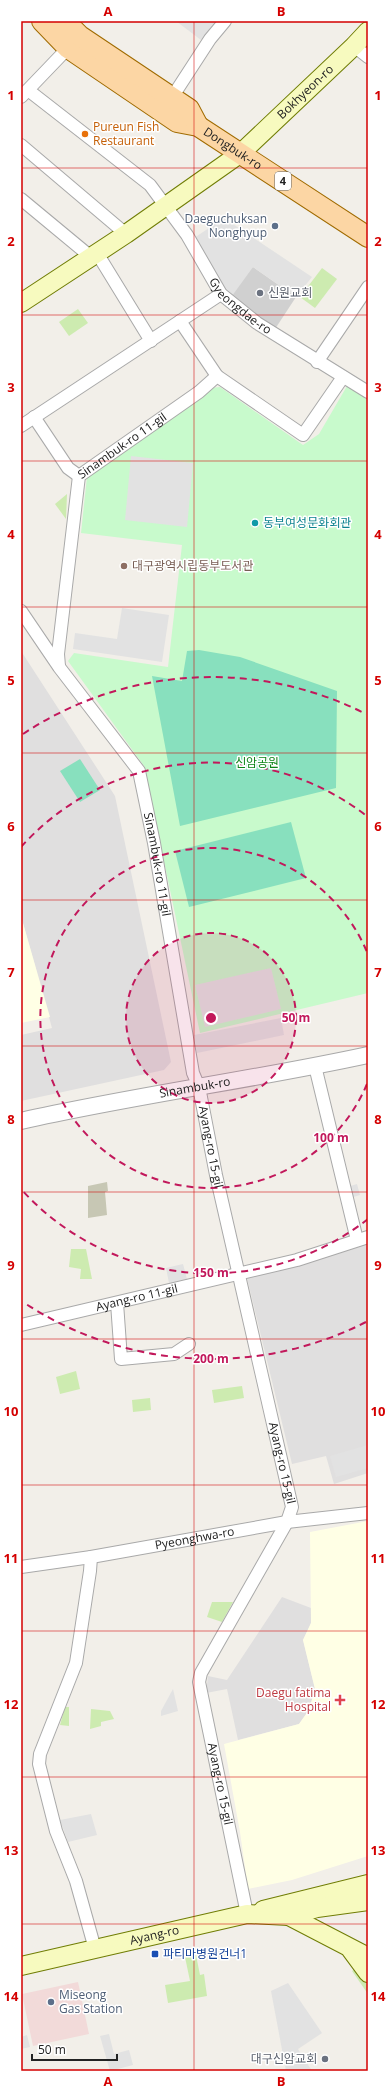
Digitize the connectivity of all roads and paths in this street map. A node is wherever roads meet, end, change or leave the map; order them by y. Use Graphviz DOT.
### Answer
graph roads {
  1 [pos="42,21"];
  2 [pos="65,21"];
  3 [pos="225,21"];
  4 [pos="368,31"];
  5 [pos="68,48"];
  6 [pos="361,52"];
  7 [pos="24,94"];
  8 [pos="171,99"];
  9 [pos="198,126"];
  10 [pos="21,144"];
  11 [pos="241,153"];
  12 [pos="21,199"];
  13 [pos="166,205"];
  14 [pos="126,234"];
  15 [pos="368,237"];
  16 [pos="94,255"];
  17 [pos="368,287"];
  18 [pos="221,294"];
  19 [pos="22,301"];
  20 [pos="180,321"];
  21 [pos="151,341"];
  22 [pos="316,362"];
  23 [pos="217,376"];
  24 [pos="343,377"];
  25 [pos="368,392"];
  26 [pos="34,417"];
  27 [pos="21,426"];
  28 [pos="79,476"];
  29 [pos="21,611"];
  30 [pos="59,667"];
  31 [pos="368,1055"];
  32 [pos="315,1066"];
  33 [pos="199,1087"];
  34 [pos="21,1121"];
  35 [pos="362,1238"];
  36 [pos="239,1275"];
  37 [pos="117,1303"];
  38 [pos="21,1325"];
  39 [pos="189,1344"];
  40 [pos="368,1513"];
  41 [pos="287,1522"];
  42 [pos="91,1557"];
  43 [pos="21,1567"];
  44 [pos="366,1890"];
  45 [pos="247,1914"];
  46 [pos="289,1916"];
  47 [pos="348,1946"];
  48 [pos="95,1949"];
  49 [pos="368,1956"];
  50 [pos="21,1966"];
  51 [pos="368,1973"];
  1 -- 5 [label="main road, Dongbuk-ro / 4"];
  2 -- 8 [label="main road, Dongbuk-ro / 4"];
  3 -- 8 [label="street"];
  4 -- 6 [label="main road, Bokhyeon-ro"];
  5 -- 7 [label="street"];
  5 -- 9 [label="main road, Dongbuk-ro / 4"];
  6 -- 11 [label="main road, Bokhyeon-ro"];
  7 -- 13 [label="street, Gyeongdae-ro"];
  8 -- 9 [label="main road, Dongbuk-ro / 4"];
  9 -- 11 [label="main road, Dongbuk-ro / 4"];
  10 -- 14 [label="street"];
  11 -- 13 [label="main road"];
  11 -- 15 [label="main road, Dongbuk-ro / 4"];
  12 -- 16 [label="street"];
  13 -- 14 [label="main road"];
  13 -- 18 [label="street, Gyeongdae-ro"];
  14 -- 16 [label="main road"];
  16 -- 19 [label="main road"];
  16 -- 21 [label="street"];
  17 -- 22 [label="street"];
  18 -- 20 [label="street"];
  18 -- 22 [label="street, Gyeongdae-ro"];
  20 -- 21 [label="street"];
  20 -- 23 [label="street"];
  21 -- 26 [label="street"];
  22 -- 24 [label="street, Gyeongdae-ro"];
  23 -- 24 [label="street"];
  23 -- 28 [label="street, Sinambuk-ro 11-gil"];
  24 -- 25 [label="street, Gyeongdae-ro"];
  26 -- 27 [label="street"];
  26 -- 28 [label="street"];
  28 -- 30 [label="street, Sinambuk-ro 11-gil"];
  29 -- 30 [label="street, Sinambuk-ro 11-gil"];
  30 -- 33 [label="street, Sinambuk-ro 11-gil"];
  31 -- 32 [label="street, Sinambuk-ro"];
  32 -- 33 [label="street, Sinambuk-ro"];
  32 -- 35 [label="street"];
  33 -- 34 [label="street, Sinambuk-ro"];
  33 -- 36 [label="street, Ayang-ro 15-gil"];
  35 -- 36 [label="street, Ayang-ro 11-gil"];
  36 -- 37 [label="street, Ayang-ro 11-gil"];
  36 -- 41 [label="street, Ayang-ro 15-gil"];
  37 -- 38 [label="street, Ayang-ro 11-gil"];
  37 -- 39 [label="street"];
  40 -- 41 [label="street, Pyeonghwa-ro"];
  41 -- 42 [label="street, Pyeonghwa-ro"];
  41 -- 45 [label="street, Ayang-ro 15-gil"];
  42 -- 43 [label="street, Pyeonghwa-ro"];
  42 -- 48 [label="street"];
  44 -- 45 [label="main road"];
  44 -- 46 [label="main road"];
  45 -- 46 [label="main road, Ayang-ro"];
  45 -- 48 [label="main road, Ayang-ro"];
  46 -- 47 [label="main road"];
  47 -- 49 [label="main road"];
  47 -- 51 [label="main road"];
  48 -- 50 [label="main road, Ayang-ro"];
}
